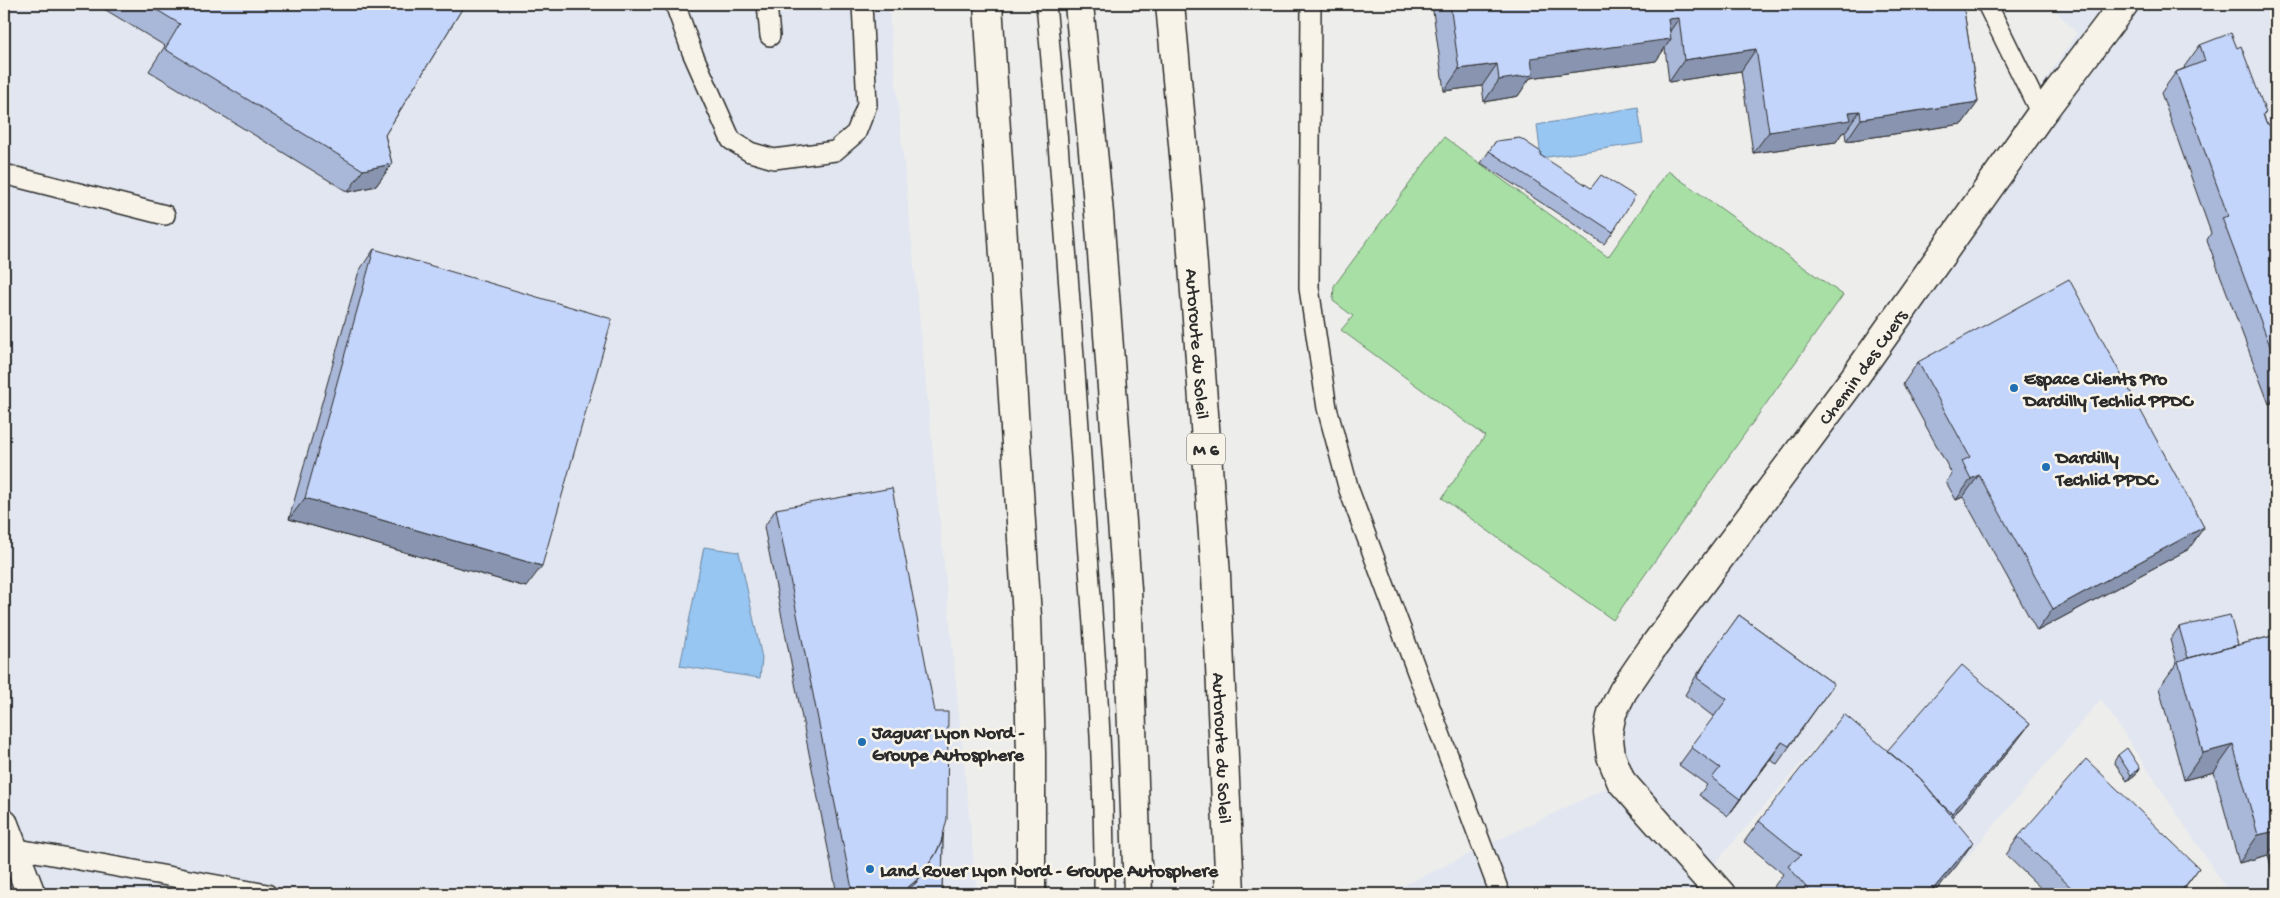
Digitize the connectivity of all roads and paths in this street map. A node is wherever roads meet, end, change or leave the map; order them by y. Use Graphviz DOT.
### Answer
graph roads {
  1 [pos="675,4"];
  2 [pos="767,4"];
  3 [pos="862,4"];
  4 [pos="988,4"];
  5 [pos="1046,4"];
  6 [pos="1079,4"];
  7 [pos="1170,4"];
  8 [pos="1311,4"];
  9 [pos="1988,4"];
  10 [pos="2124,4"];
  11 [pos="770,36"];
  12 [pos="2042,114"];
  13 [pos="4,174"];
  14 [pos="165,215"];
  15 [pos="9,836"];
  16 [pos="31,894"];
  17 [pos="267,894"];
  18 [pos="1031,894"];
  19 [pos="1104,894"];
  20 [pos="1138,894"];
  21 [pos="1230,894"];
  22 [pos="1500,894"];
  23 [pos="1721,894"];
  1 -- 3 [label="lane"];
  2 -- 11 [label="lane"];
  4 -- 18 [label="main road"];
  5 -- 19 [label="lane"];
  6 -- 20 [label="main road"];
  7 -- 21 [label="main road, Autoroute du Soleil / M 6"];
  8 -- 22 [label="lane"];
  9 -- 12 [label="lane"];
  10 -- 12 [label="main road, Chemin des Cuers"];
  12 -- 23 [label="main road, Chemin des Cuers"];
  13 -- 14 [label="lane"];
  15 -- 16 [label="main road"];
  15 -- 17 [label="lane"];
}
